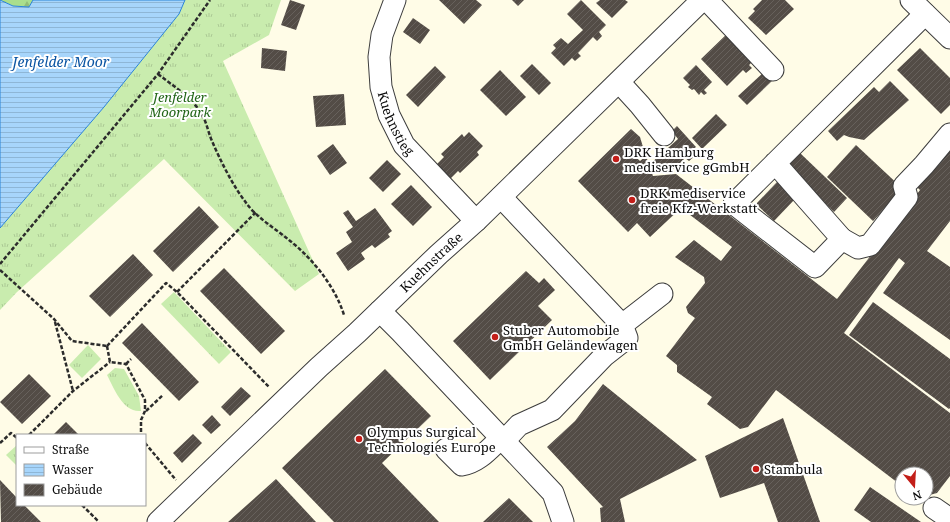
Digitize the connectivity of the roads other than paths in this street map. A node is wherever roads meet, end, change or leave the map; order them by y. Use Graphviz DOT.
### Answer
graph roads {
  1 [pos="395,0"];
  2 [pos="702,0"];
  3 [pos="707,0"];
  4 [pos="918,7"];
  5 [pos="950,38"];
  6 [pos="773,70"];
  7 [pos="619,82"];
  8 [pos="950,134"];
  9 [pos="664,135"];
  10 [pos="775,163"];
  11 [pos="501,197"];
  12 [pos="476,221"];
  13 [pos="842,239"];
  14 [pos="662,294"];
  15 [pos="380,311"];
  16 [pos="622,325"];
  17 [pos="503,440"];
  18 [pos="446,449"];
  19 [pos="158,522"];
  20 [pos="563,522"];
  1 -- 12 [label="street, Kuehnstieg"];
  2 -- 7 [label="street, Kuehnstraße"];
  3 -- 6 [label="street"];
  4 -- 5 [label="street"];
  4 -- 10 [label="street"];
  7 -- 9 [label="street"];
  7 -- 11 [label="street, Kuehnstraße"];
  8 -- 13 [label="street"];
  10 -- 13 [label="street"];
  10 -- 13 [label="street"];
  11 -- 12 [label="street, Kuehnstraße"];
  11 -- 16 [label="street"];
  12 -- 15 [label="street, Kuehnstraße"];
  14 -- 16 [label="street"];
  15 -- 17 [label="street"];
  15 -- 19 [label="street, Kuehnstraße"];
  16 -- 17 [label="street"];
  17 -- 18 [label="street"];
  17 -- 20 [label="street"];
}
